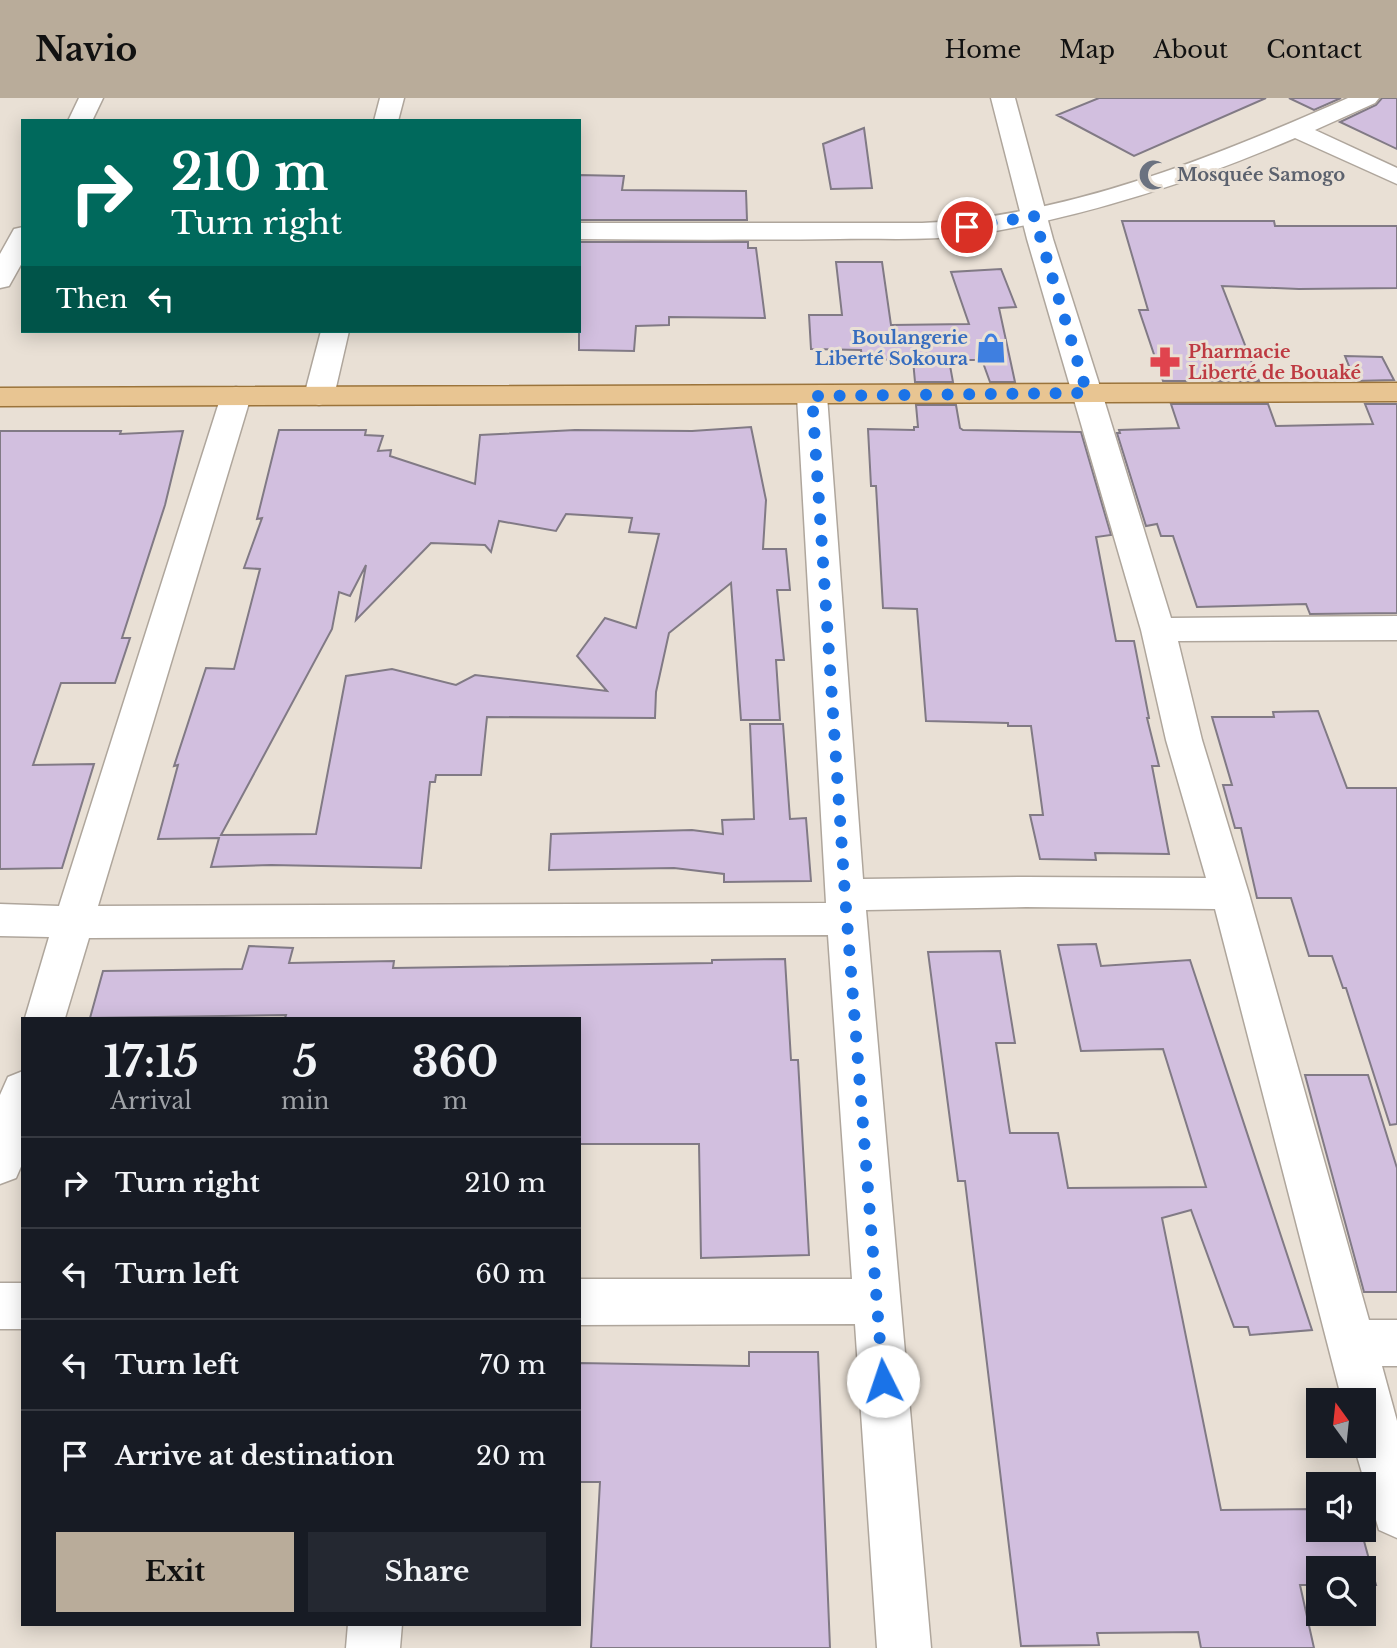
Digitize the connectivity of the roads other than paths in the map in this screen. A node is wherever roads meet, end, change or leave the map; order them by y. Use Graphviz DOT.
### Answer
graph roads {
  1 [pos="91,98"];
  2 [pos="392,98"];
  3 [pos="1003,98"];
  4 [pos="1367,98"];
  5 [pos="81,119"];
  6 [pos="387,119"];
  7 [pos="1297,130"];
  8 [pos="1397,177"];
  9 [pos="1034,216"];
  10 [pos="581,232"];
  11 [pos="0,233"];
  12 [pos="21,234"];
  13 [pos="21,238"];
  14 [pos="0,281"];
  15 [pos="335,333"];
  16 [pos="1397,392"];
  17 [pos="1087,393"];
  18 [pos="319,396"];
  19 [pos="812,396"];
  20 [pos="0,397"];
  21 [pos="236,397"];
  22 [pos="1397,628"];
  23 [pos="1158,630"];
  24 [pos="1230,894"];
  25 [pos="847,907"];
  26 [pos="0,920"];
  27 [pos="75,922"];
  28 [pos="45,1017"];
  29 [pos="21,1096"];
  30 [pos="0,1164"];
  31 [pos="877,1301"];
  32 [pos="581,1302"];
  33 [pos="0,1306"];
  34 [pos="21,1306"];
  35 [pos="1351,1343"];
  36 [pos="1397,1343"];
  37 [pos="1397,1512"];
  38 [pos="375,1626"];
  39 [pos="373,1648"];
  40 [pos="904,1648"];
  1 -- 5 [label="street"];
  2 -- 6 [label="street"];
  3 -- 9 [label="street"];
  4 -- 7 [label="street"];
  7 -- 8 [label="street"];
  7 -- 9 [label="street"];
  9 -- 10 [label="street"];
  9 -- 17 [label="street"];
  11 -- 12 [label="street"];
  13 -- 14 [label="street"];
  15 -- 18 [label="street"];
  16 -- 17 [label="main road"];
  17 -- 19 [label="main road"];
  17 -- 23 [label="street"];
  18 -- 19 [label="main road"];
  18 -- 21 [label="main road"];
  19 -- 25 [label="street"];
  20 -- 21 [label="main road"];
  21 -- 27 [label="street"];
  22 -- 23 [label="street"];
  23 -- 24 [label="street"];
  24 -- 25 [label="street"];
  24 -- 35 [label="street"];
  25 -- 27 [label="street"];
  25 -- 31 [label="street"];
  26 -- 27 [label="street"];
  27 -- 28 [label="street"];
  29 -- 30 [label="street"];
  31 -- 32 [label="street"];
  31 -- 40 [label="street"];
  33 -- 34 [label="street"];
  35 -- 36 [label="street"];
  35 -- 37 [label="street"];
  38 -- 39 [label="street"];
}
